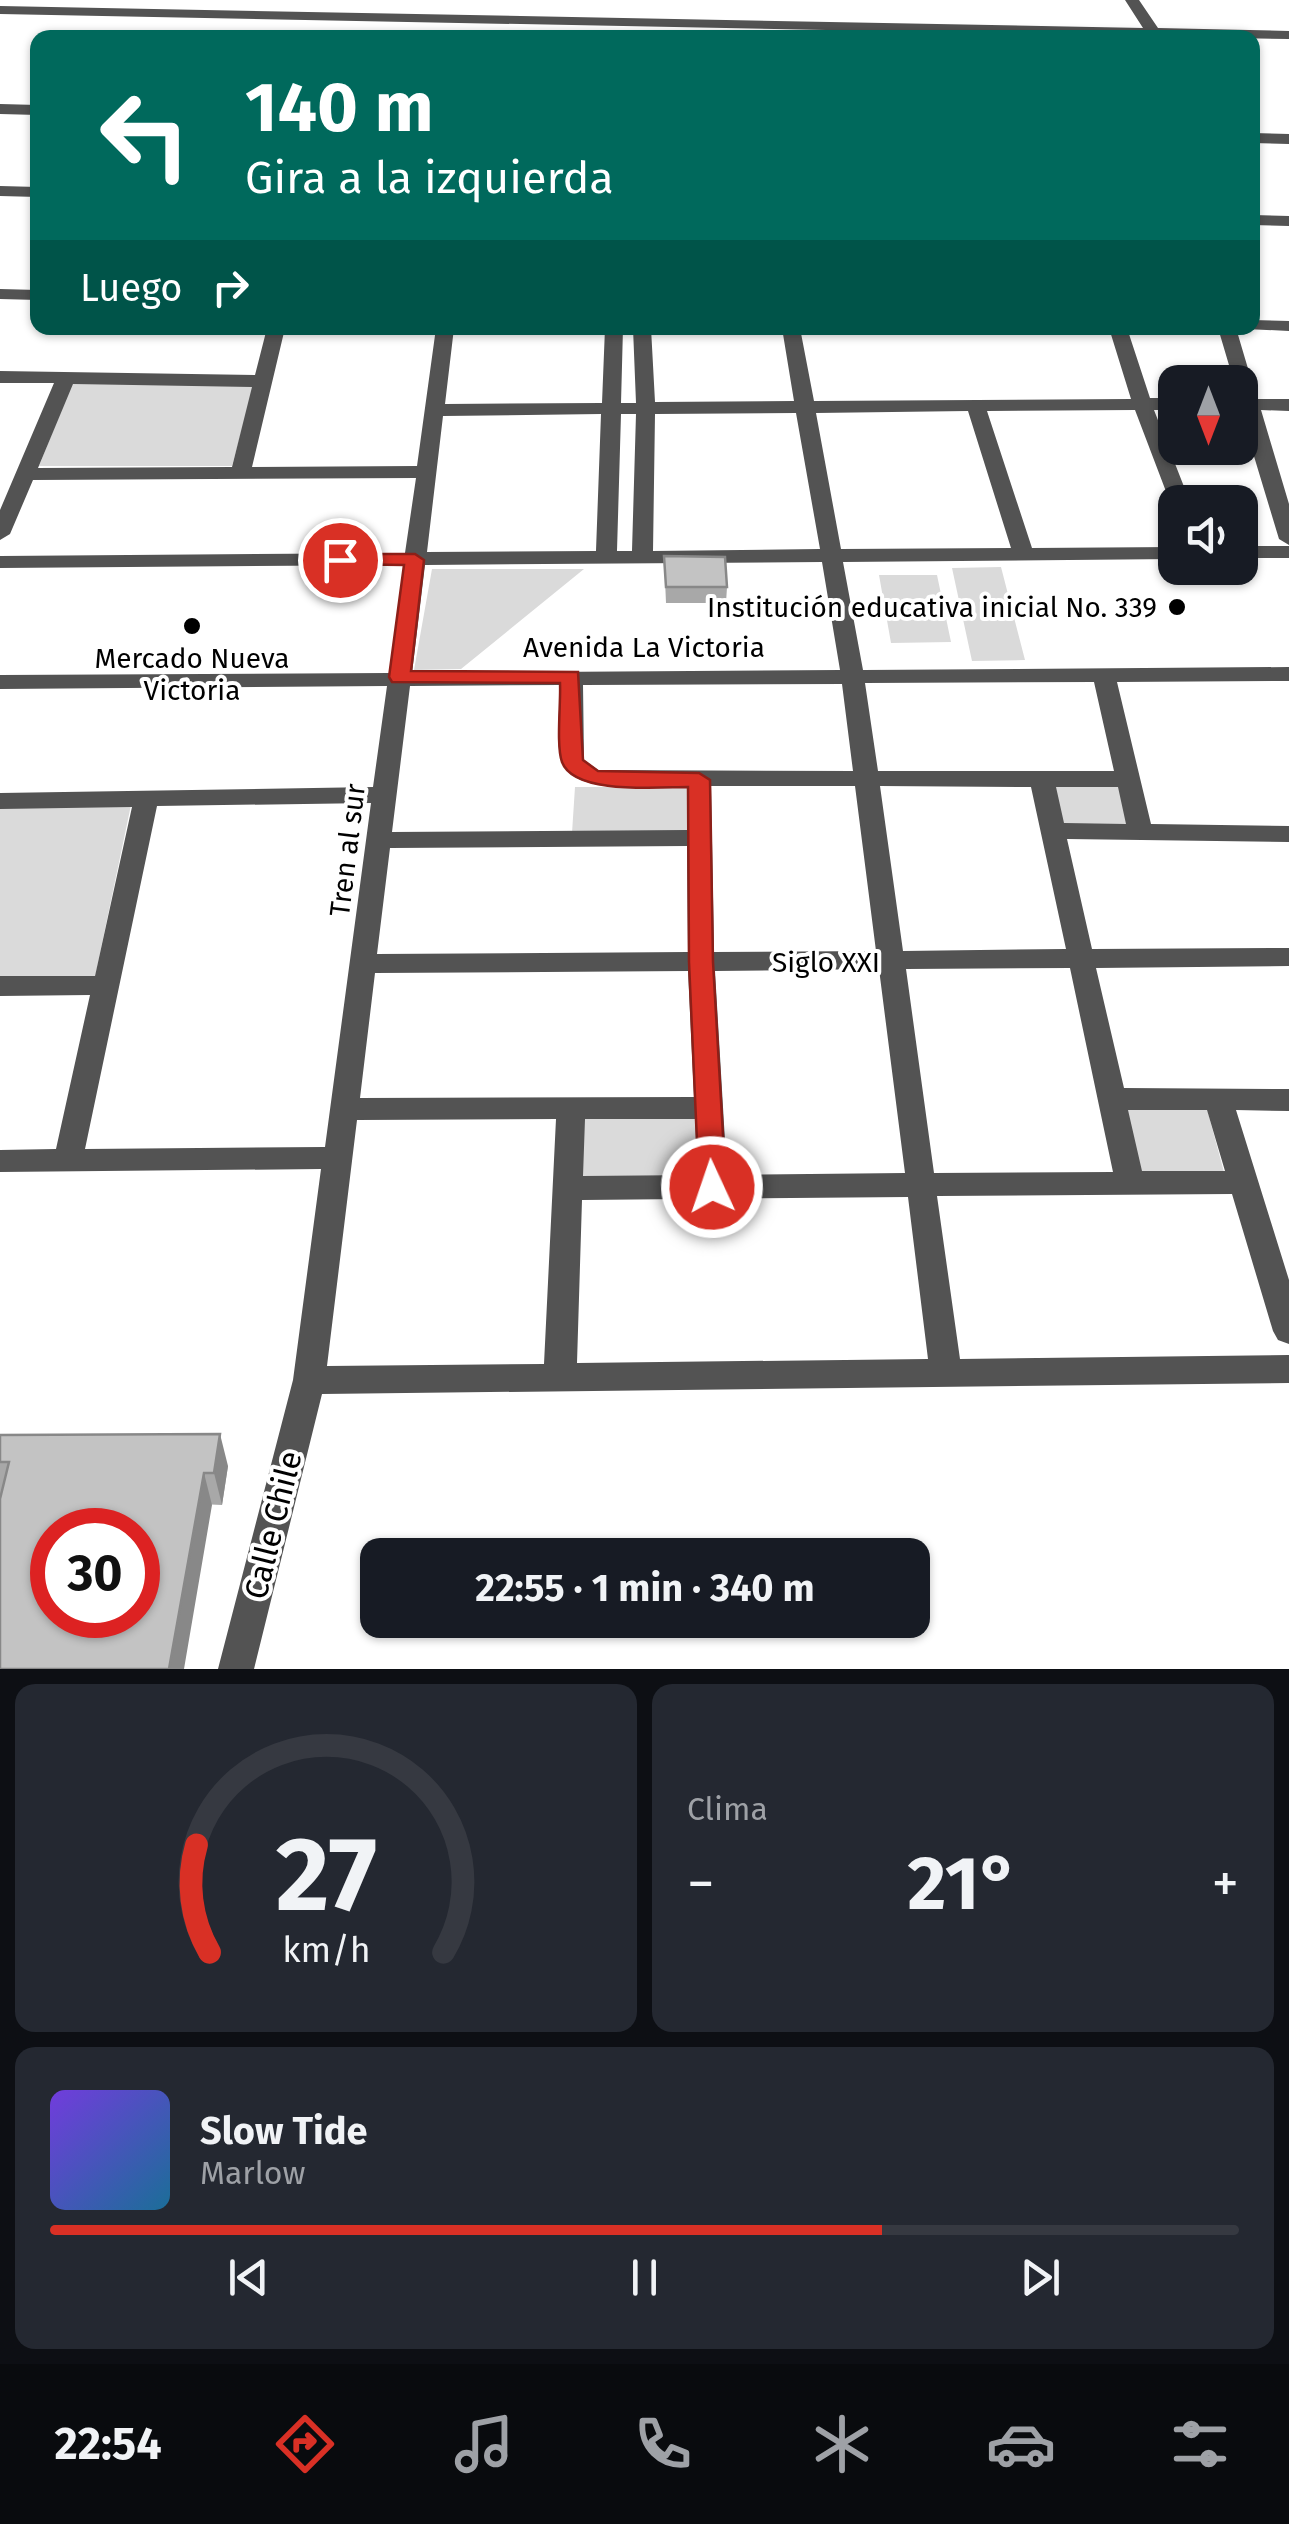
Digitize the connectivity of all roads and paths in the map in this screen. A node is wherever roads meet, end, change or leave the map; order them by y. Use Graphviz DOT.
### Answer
graph roads {
  1 [pos="318,0"];
  2 [pos="1132,0"];
  3 [pos="3,8"];
  4 [pos="296,22"];
  5 [pos="659,25"];
  6 [pos="906,30"];
  7 [pos="1151,30"];
  8 [pos="1260,34"];
  9 [pos="1289,34"];
  10 [pos="0,109"];
  11 [pos="30,110"];
  12 [pos="1260,138"];
  13 [pos="1289,139"];
  14 [pos="0,190"];
  15 [pos="30,192"];
  16 [pos="1260,220"];
  17 [pos="1289,221"];
  18 [pos="30,293"];
  19 [pos="0,294"];
  20 [pos="1260,323"];
  21 [pos="1289,326"];
  22 [pos="274,335"];
  23 [pos="444,335"];
  24 [pos="614,335"];
  25 [pos="642,335"];
  26 [pos="793,335"];
  27 [pos="1120,335"];
  28 [pos="1228,335"];
  29 [pos="1235,365"];
  30 [pos="0,377"];
  31 [pos="66,378"];
  32 [pos="262,381"];
  33 [pos="1142,404"];
  34 [pos="1158,404"];
  35 [pos="1258,405"];
  36 [pos="976,406"];
  37 [pos="1289,406"];
  38 [pos="805,407"];
  39 [pos="613,408"];
  40 [pos="646,408"];
  41 [pos="434,410"];
  42 [pos="1258,446"];
  43 [pos="426,472"];
  44 [pos="241,473"];
  45 [pos="25,474"];
  46 [pos="1173,485"];
  47 [pos="0,534"];
  48 [pos="1289,539"];
  49 [pos="1258,552"];
  50 [pos="1289,552"];
  51 [pos="1158,553"];
  52 [pos="1024,555"];
  53 [pos="830,556"];
  54 [pos="606,558"];
  55 [pos="642,558"];
  56 [pos="415,560"];
  57 [pos="0,562"];
  58 [pos="1104,674"];
  59 [pos="1289,674"];
  60 [pos="400,677"];
  61 [pos="571,677"];
  62 [pos="853,677"];
  63 [pos="0,682"];
  64 [pos="1128,779"];
  65 [pos="699,780"];
  66 [pos="867,780"];
  67 [pos="1042,780"];
  68 [pos="385,795"];
  69 [pos="146,798"];
  70 [pos="0,801"];
  71 [pos="1053,831"];
  72 [pos="1140,832"];
  73 [pos="1289,834"];
  74 [pos="700,838"];
  75 [pos="378,840"];
  76 [pos="1081,958"];
  77 [pos="1289,958"];
  78 [pos="701,962"];
  79 [pos="891,962"];
  80 [pos="363,964"];
  81 [pos="108,985"];
  82 [pos="0,986"];
  83 [pos="1112,1099"];
  84 [pos="1218,1100"];
  85 [pos="1289,1100"];
  86 [pos="571,1108"];
  87 [pos="708,1108"];
  88 [pos="344,1109"];
  89 [pos="338,1158"];
  90 [pos="0,1161"];
  91 [pos="68,1161"];
  92 [pos="1244,1182"];
  93 [pos="1130,1183"];
  94 [pos="921,1186"];
  95 [pos="712,1187"];
  96 [pos="568,1188"];
  97 [pos="1289,1331"];
  98 [pos="1289,1369"];
  99 [pos="946,1372"];
  100 [pos="560,1378"];
  101 [pos="309,1380"];
  102 [pos="236,1669"];
  1 -- 4 [label="street"];
  2 -- 7 [label="street"];
  3 -- 4 [label="street"];
  4 -- 5 [label="street"];
  5 -- 6 [label="street"];
  8 -- 9 [label="street"];
  10 -- 11 [label="street"];
  12 -- 13 [label="street"];
  14 -- 15 [label="street"];
  16 -- 17 [label="street"];
  18 -- 19 [label="street"];
  20 -- 21 [label="street"];
  22 -- 32 [label="street"];
  23 -- 41 [label="street, Tren al sur"];
  24 -- 39 [label="street"];
  25 -- 40 [label="street"];
  26 -- 38 [label="street"];
  27 -- 33 [label="street"];
  28 -- 29 [label="street"];
  30 -- 31 [label="street"];
  31 -- 32 [label="street"];
  31 -- 45 [label="street"];
  32 -- 44 [label="street"];
  33 -- 34 [label="street"];
  33 -- 36 [label="street"];
  33 -- 46 [label="street"];
  35 -- 37 [label="street"];
  36 -- 38 [label="street"];
  36 -- 52 [label="street"];
  38 -- 40 [label="street"];
  38 -- 53 [label="street"];
  39 -- 40 [label="street"];
  39 -- 41 [label="street"];
  39 -- 54 [label="street"];
  40 -- 55 [label="street"];
  41 -- 43 [label="street, Tren al sur"];
  42 -- 48 [label="street"];
  43 -- 44 [label="street"];
  43 -- 56 [label="street, Tren al sur"];
  44 -- 45 [label="street"];
  45 -- 47 [label="street"];
  49 -- 50 [label="street"];
  51 -- 52 [label="street"];
  52 -- 53 [label="street"];
  53 -- 55 [label="street"];
  53 -- 62 [label="street"];
  54 -- 55 [label="street"];
  54 -- 56 [label="street"];
  56 -- 57 [label="street"];
  56 -- 60 [label="street, Tren al sur"];
  58 -- 59 [label="street, Avenida La Victoria"];
  58 -- 62 [label="street, Avenida La Victoria"];
  58 -- 64 [label="street"];
  60 -- 61 [label="street, Avenida La Victoria"];
  60 -- 63 [label="street, Avenida La Victoria"];
  60 -- 68 [label="street, Tren al sur"];
  61 -- 62 [label="street, Avenida La Victoria"];
  61 -- 65 [label="street"];
  62 -- 66 [label="street"];
  64 -- 67 [label="street"];
  64 -- 72 [label="street"];
  65 -- 66 [label="street"];
  65 -- 74 [label="street"];
  66 -- 67 [label="street"];
  66 -- 79 [label="street"];
  67 -- 71 [label="street"];
  68 -- 69 [label="street"];
  68 -- 75 [label="street, Tren al sur"];
  69 -- 70 [label="street"];
  69 -- 81 [label="street"];
  71 -- 72 [label="street"];
  71 -- 76 [label="street"];
  72 -- 73 [label="street"];
  74 -- 75 [label="street"];
  74 -- 78 [label="street"];
  75 -- 80 [label="street, Tren al sur"];
  76 -- 77 [label="street, Siglo XXI"];
  76 -- 79 [label="street, Siglo XXI"];
  76 -- 83 [label="street"];
  78 -- 79 [label="street, Siglo XXI"];
  78 -- 80 [label="street, Siglo XXI"];
  78 -- 87 [label="street"];
  79 -- 94 [label="street"];
  80 -- 88 [label="street, Tren al sur"];
  81 -- 82 [label="street"];
  81 -- 91 [label="street"];
  83 -- 84 [label="street"];
  83 -- 93 [label="street"];
  84 -- 85 [label="street"];
  84 -- 92 [label="street"];
  86 -- 87 [label="street"];
  86 -- 88 [label="street"];
  86 -- 96 [label="street"];
  87 -- 95 [label="street"];
  88 -- 89 [label="street, Tren al sur"];
  89 -- 91 [label="street"];
  89 -- 101 [label="street, Tren al sur"];
  90 -- 91 [label="street"];
  92 -- 93 [label="street"];
  92 -- 97 [label="street"];
  93 -- 94 [label="street"];
  94 -- 95 [label="street"];
  94 -- 99 [label="street"];
  95 -- 96 [label="street"];
  96 -- 100 [label="street"];
  98 -- 99 [label="street"];
  99 -- 100 [label="street"];
  100 -- 101 [label="street"];
  101 -- 102 [label="street, Calle Chile"];
}
